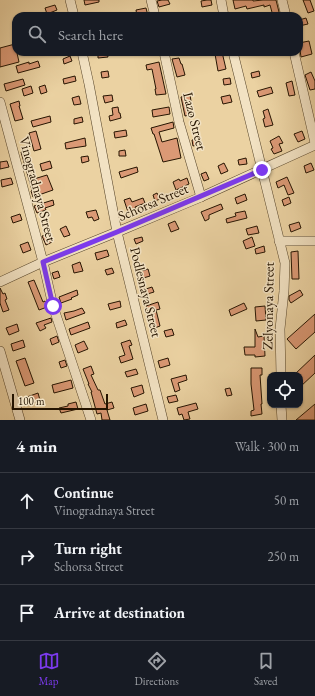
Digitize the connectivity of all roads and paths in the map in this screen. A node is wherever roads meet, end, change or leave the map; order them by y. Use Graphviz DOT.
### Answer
graph roads {
  1 [pos="70,0"];
  2 [pos="151,0"];
  3 [pos="220,0"];
  4 [pos="282,0"];
  5 [pos="73,12"];
  6 [pos="154,12"];
  7 [pos="223,12"];
  8 [pos="285,12"];
  9 [pos="83,56"];
  10 [pos="165,56"];
  11 [pos="234,56"];
  12 [pos="295,56"];
  13 [pos="0,102"];
  14 [pos="315,144"];
  15 [pos="262,170"];
  16 [pos="200,197"];
  17 [pos="117,232"];
  18 [pos="279,241"];
  19 [pos="315,241"];
  20 [pos="43,262"];
  21 [pos="0,282"];
  22 [pos="0,351"];
  23 [pos="281,372"];
  24 [pos="282,408"];
  25 [pos="20,420"];
  26 [pos="91,420"];
  27 [pos="163,420"];
  28 [pos="282,420"];
  1 -- 5 [label="street"];
  2 -- 6 [label="street"];
  3 -- 7 [label="street"];
  4 -- 8 [label="street"];
  9 -- 17 [label="street, Podlesnaya Street"];
  10 -- 16 [label="street, Lazo Street"];
  11 -- 15 [label="street, Zelyonaya Street"];
  12 -- 14 [label="street"];
  13 -- 20 [label="street, Vinogradnaya Street"];
  14 -- 15 [label="street, Schorsa Street"];
  15 -- 16 [label="street, Schorsa Street"];
  15 -- 18 [label="street, Zelyonaya Street"];
  16 -- 17 [label="street, Schorsa Street"];
  17 -- 20 [label="street, Schorsa Street"];
  17 -- 27 [label="street, Podlesnaya Street"];
  18 -- 19 [label="street"];
  18 -- 23 [label="street, Zelyonaya Street"];
  20 -- 21 [label="street, Schorsa Street"];
  20 -- 26 [label="street, Vinogradnaya Street"];
  22 -- 25 [label="street"];
  24 -- 28 [label="street"];
}
